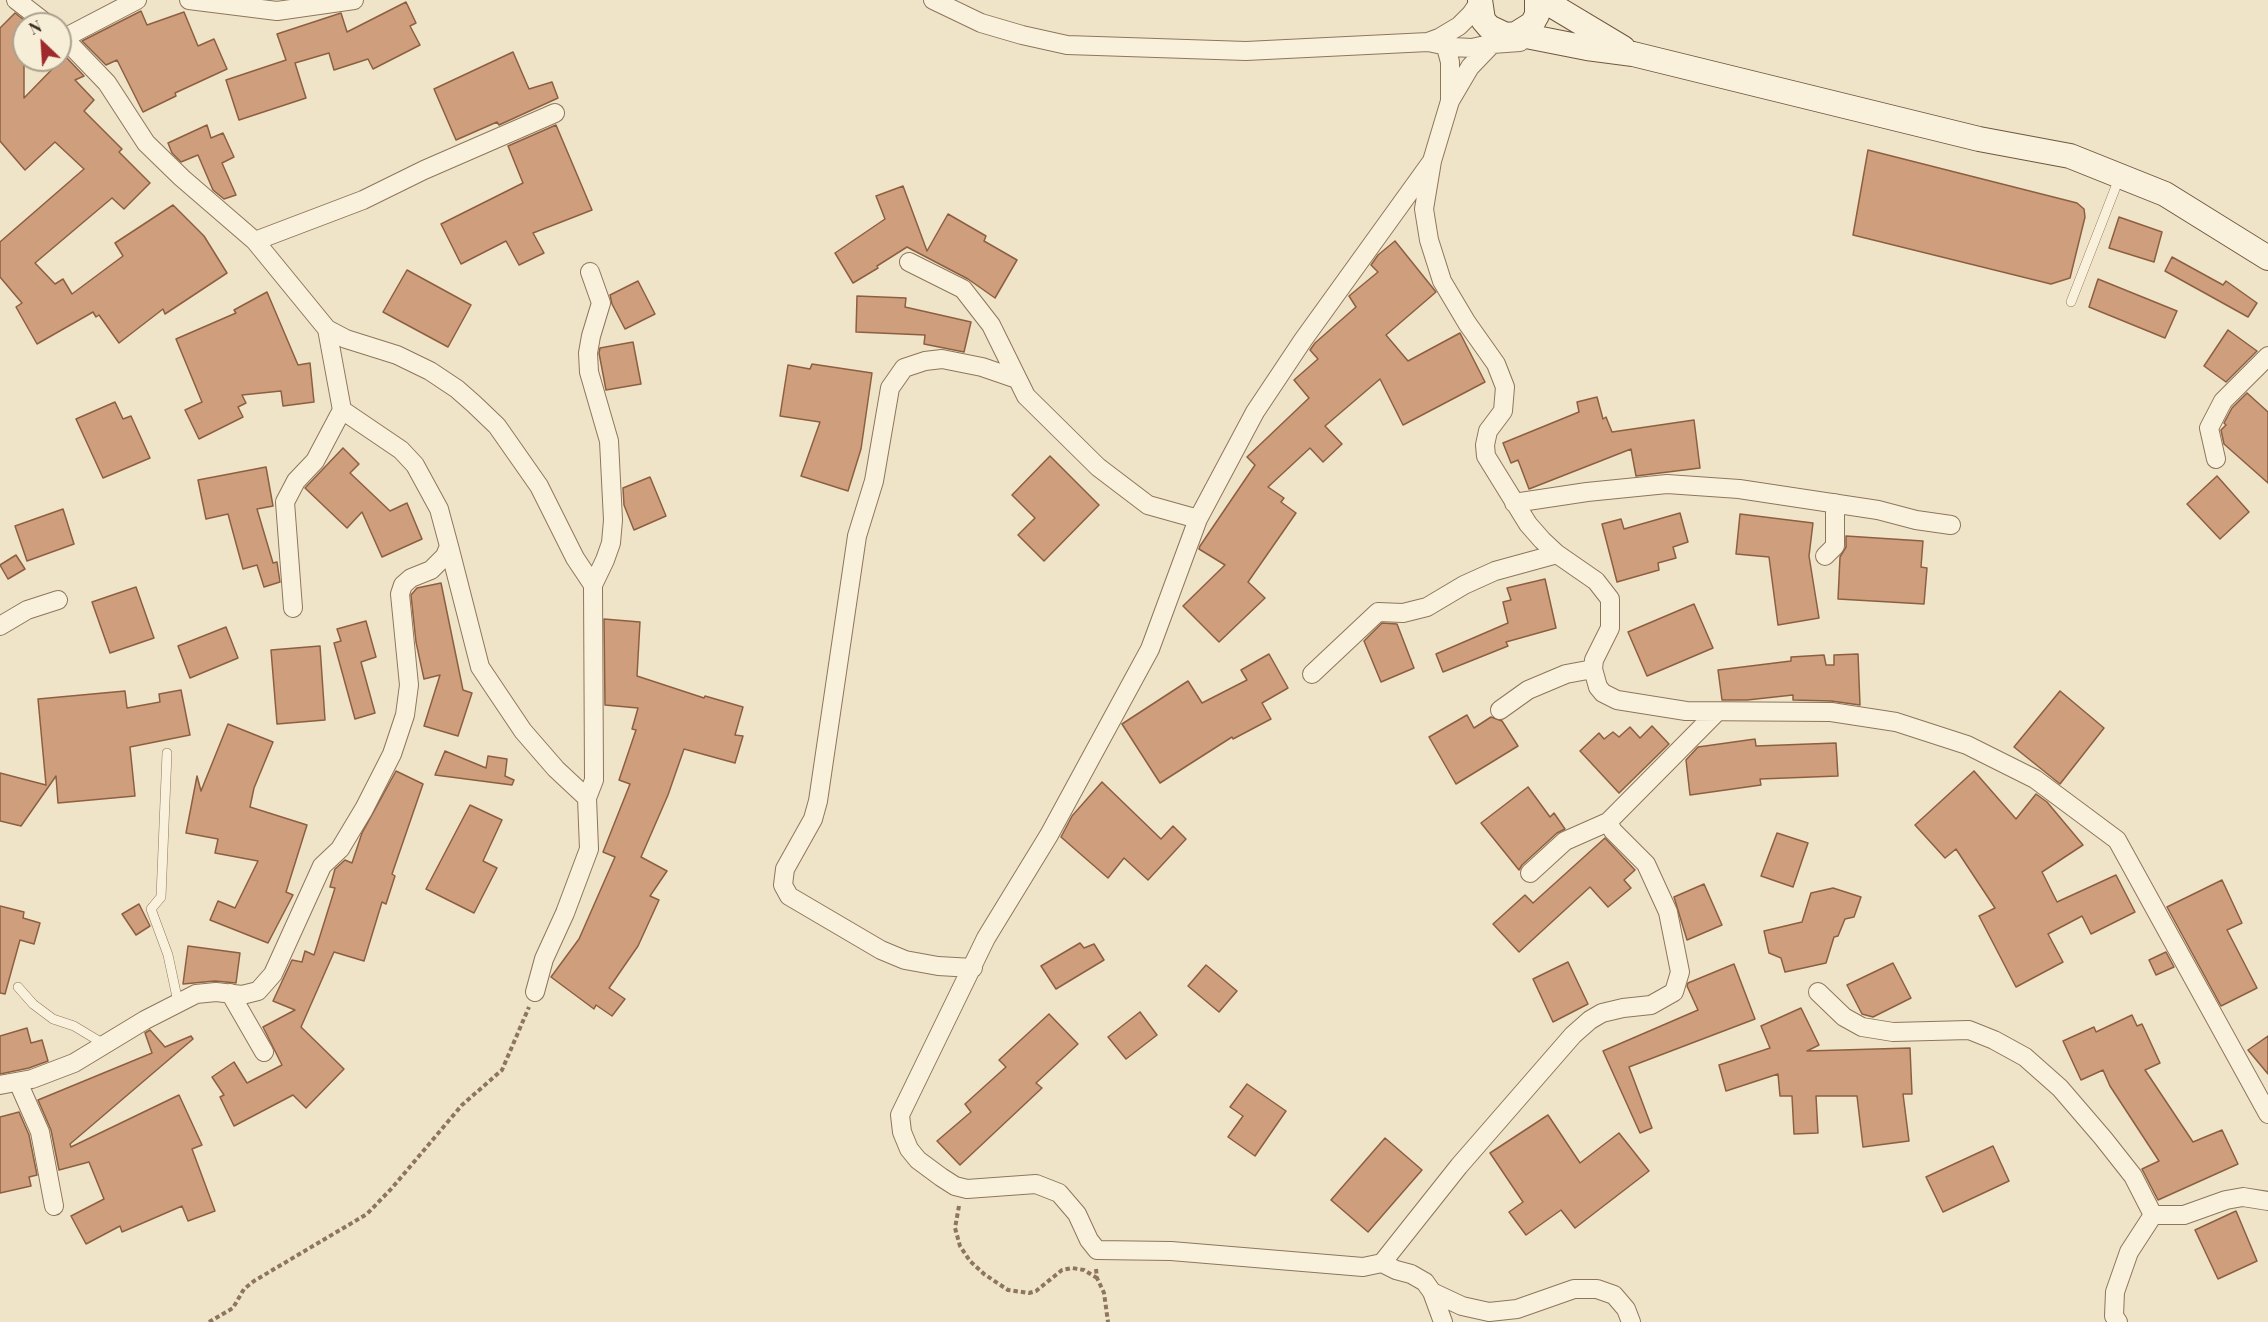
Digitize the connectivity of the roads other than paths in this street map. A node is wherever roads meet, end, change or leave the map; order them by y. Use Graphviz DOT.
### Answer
graph roads {
  1 [pos="16,0"];
  2 [pos="137,0"];
  3 [pos="189,0"];
  4 [pos="354,0"];
  5 [pos="933,0"];
  6 [pos="1538,0"];
  7 [pos="1543,0"];
  8 [pos="1480,1"];
  9 [pos="32,12"];
  10 [pos="72,31"];
  11 [pos="1516,34"];
  12 [pos="1440,40"];
  13 [pos="1542,40"];
  14 [pos="1492,44"];
  15 [pos="72,46"];
  16 [pos="1633,54"];
  17 [pos="1450,101"];
  18 [pos="555,112"];
  19 [pos="1432,161"];
  20 [pos="2120,176"];
  21 [pos="255,241"];
  22 [pos="2268,258"];
  23 [pos="909,262"];
  24 [pos="590,272"];
  25 [pos="2071,302"];
  26 [pos="327,329"];
  27 [pos="2268,356"];
  28 [pos="1017,379"];
  29 [pos="342,410"];
  30 [pos="2216,459"];
  31 [pos="1514,503"];
  32 [pos="1835,503"];
  33 [pos="1198,519"];
  34 [pos="1951,525"];
  35 [pos="449,546"];
  36 [pos="1557,554"];
  37 [pos="1825,556"];
  38 [pos="593,585"];
  39 [pos="58,600"];
  40 [pos="292,608"];
  41 [pos="0,626"];
  42 [pos="1593,669"];
  43 [pos="1312,674"];
  44 [pos="1500,710"];
  45 [pos="1717,712"];
  46 [pos="167,753"];
  47 [pos="587,798"];
  48 [pos="1608,822"];
  49 [pos="1530,873"];
  50 [pos="973,968"];
  51 [pos="18,987"];
  52 [pos="535,992"];
  53 [pos="1818,992"];
  54 [pos="230,993"];
  55 [pos="178,1002"];
  56 [pos="104,1044"];
  57 [pos="264,1052"];
  58 [pos="9,1083"];
  59 [pos="2268,1114"];
  60 [pos="2268,1201"];
  61 [pos="54,1206"];
  62 [pos="2153,1215"];
  63 [pos="1382,1263"];
  64 [pos="1432,1292"];
  65 [pos="1443,1322"];
  66 [pos="1631,1322"];
  67 [pos="2118,1322"];
  1 -- 9 [label="street"];
  2 -- 10 [label="street"];
  3 -- 4 [label="street"];
  5 -- 12 [label="street"];
  6 -- 11 [label="street"];
  7 -- 16 [label="street"];
  8 -- 11 [label="street"];
  8 -- 12 [label="street"];
  11 -- 13 [label="street"];
  11 -- 14 [label="street"];
  12 -- 14 [label="street"];
  12 -- 17 [label="street"];
  13 -- 14 [label="street"];
  13 -- 16 [label="street"];
  14 -- 17 [label="street"];
  15 -- 21 [label="street"];
  16 -- 20 [label="street"];
  17 -- 19 [label="street"];
  18 -- 21 [label="street"];
  19 -- 31 [label="street"];
  19 -- 33 [label="street"];
  20 -- 22 [label="street"];
  20 -- 25 [label="lane"];
  21 -- 26 [label="street"];
  23 -- 28 [label="street"];
  24 -- 38 [label="street"];
  26 -- 29 [label="street"];
  26 -- 38 [label="street"];
  27 -- 30 [label="street"];
  28 -- 33 [label="street"];
  28 -- 50 [label="street"];
  29 -- 35 [label="street"];
  29 -- 40 [label="street"];
  31 -- 32 [label="street"];
  31 -- 36 [label="street"];
  32 -- 34 [label="street"];
  32 -- 37 [label="street"];
  33 -- 50 [label="street"];
  35 -- 47 [label="street"];
  35 -- 54 [label="street"];
  36 -- 42 [label="street"];
  36 -- 43 [label="street"];
  38 -- 47 [label="street"];
  39 -- 41 [label="street"];
  42 -- 44 [label="street"];
  42 -- 45 [label="street"];
  45 -- 48 [label="street"];
  45 -- 59 [label="street"];
  46 -- 55 [label="lane"];
  47 -- 52 [label="street"];
  48 -- 49 [label="street"];
  48 -- 63 [label="street"];
  50 -- 63 [label="street"];
  51 -- 56 [label="lane"];
  53 -- 62 [label="street"];
  54 -- 55 [label="street"];
  54 -- 57 [label="street"];
  55 -- 56 [label="street"];
  56 -- 58 [label="street"];
  58 -- 61 [label="street"];
  60 -- 62 [label="street"];
  62 -- 67 [label="street"];
  63 -- 64 [label="street"];
  64 -- 65 [label="street"];
  64 -- 66 [label="street"];
}
